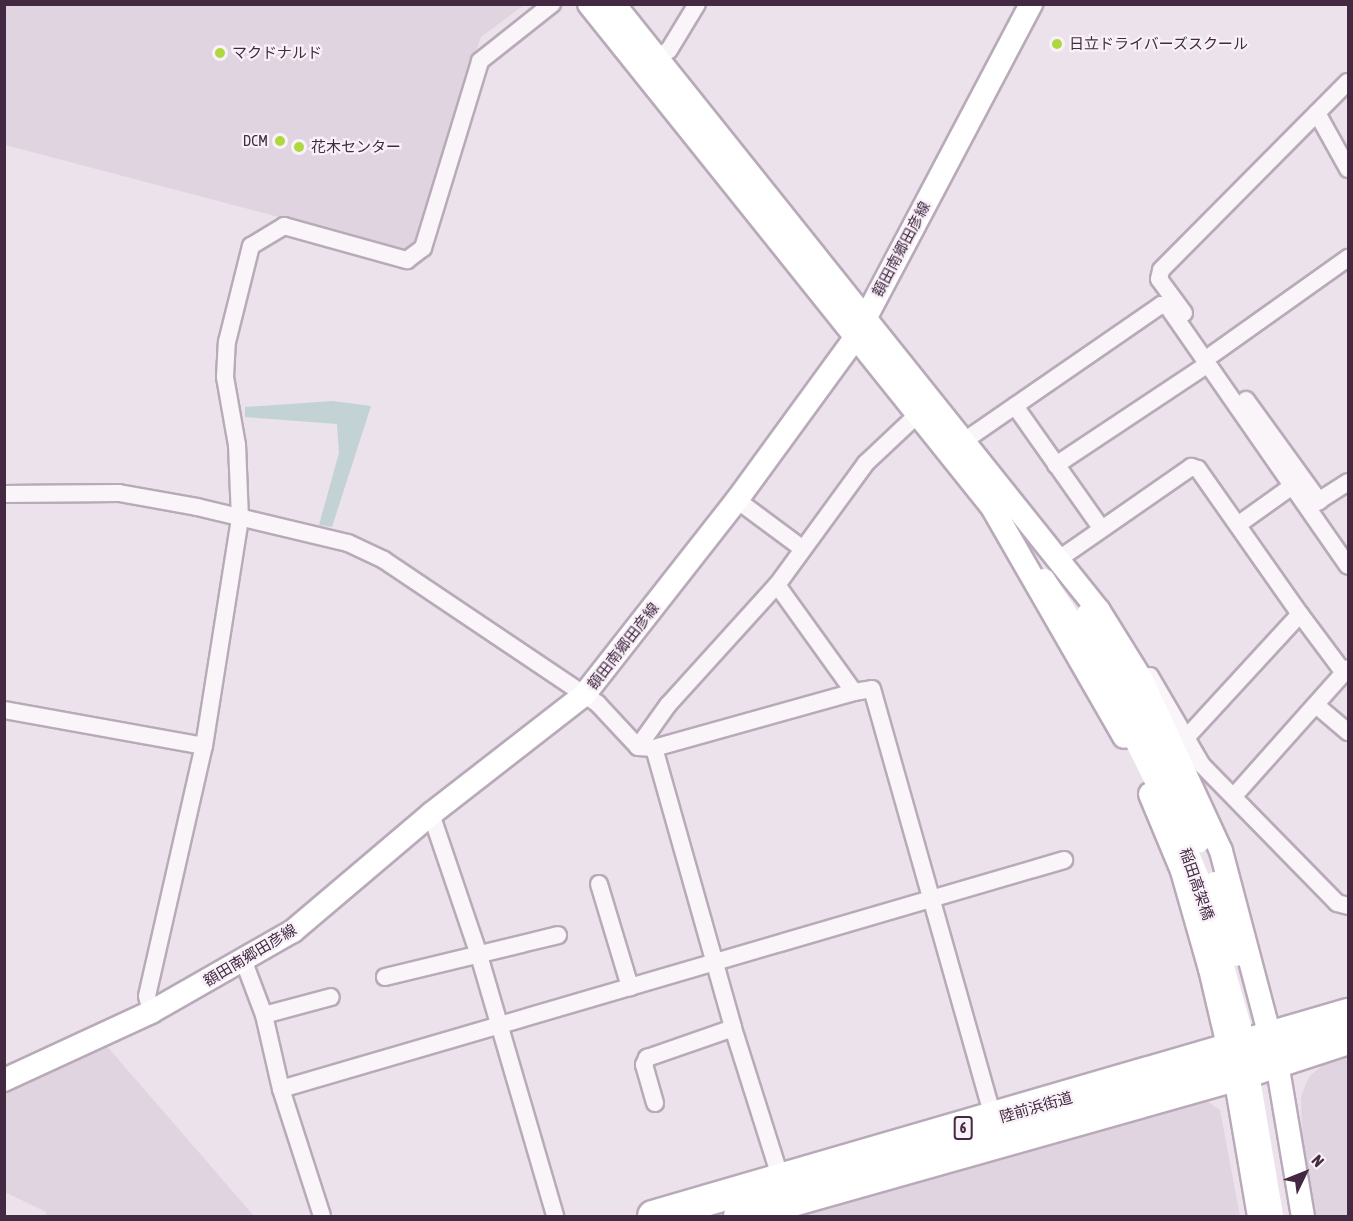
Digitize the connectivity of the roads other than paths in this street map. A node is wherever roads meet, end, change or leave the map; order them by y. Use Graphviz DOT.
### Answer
graph roads {
  1 [pos="552,4"];
  2 [pos="589,4"];
  3 [pos="614,4"];
  4 [pos="697,4"];
  5 [pos="1031,4"];
  6 [pos="657,58"];
  7 [pos="1348,81"];
  8 [pos="1317,113"];
  9 [pos="1348,169"];
  10 [pos="1347,263"];
  11 [pos="864,317"];
  12 [pos="855,338"];
  13 [pos="1210,359"];
  14 [pos="1014,406"];
  15 [pos="918,414"];
  16 [pos="968,438"];
  17 [pos="1056,465"];
  18 [pos="1348,482"];
  19 [pos="1292,486"];
  20 [pos="4,494"];
  21 [pos="737,500"];
  22 [pos="1314,505"];
  23 [pos="992,507"];
  24 [pos="240,519"];
  25 [pos="1239,524"];
  26 [pos="1101,528"];
  27 [pos="803,549"];
  28 [pos="1060,557"];
  29 [pos="1348,566"];
  30 [pos="777,585"];
  31 [pos="1300,614"];
  32 [pos="1346,671"];
  33 [pos="854,692"];
  34 [pos="584,695"];
  35 [pos="1316,705"];
  36 [pos="4,710"];
  37 [pos="1348,732"];
  38 [pos="1188,736"];
  39 [pos="204,746"];
  40 [pos="646,747"];
  41 [pos="1234,796"];
  42 [pos="431,814"];
  43 [pos="1064,860"];
  44 [pos="599,884"];
  45 [pos="931,898"];
  46 [pos="1348,906"];
  47 [pos="558,935"];
  48 [pos="478,952"];
  49 [pos="244,962"];
  50 [pos="716,962"];
  51 [pos="385,977"];
  52 [pos="630,987"];
  53 [pos="331,997"];
  54 [pos="151,1012"];
  55 [pos="1348,1014"];
  56 [pos="264,1016"];
  57 [pos="500,1026"];
  58 [pos="733,1028"];
  59 [pos="1348,1039"];
  60 [pos="1274,1050"];
  61 [pos="1232,1063"];
  62 [pos="4,1080"];
  63 [pos="281,1089"];
  64 [pos="655,1103"];
  65 [pos="994,1119"];
  66 [pos="782,1179"];
  67 [pos="322,1216"];
  68 [pos="555,1216"];
  69 [pos="653,1216"];
  70 [pos="739,1216"];
  71 [pos="1259,1216"];
  72 [pos="1272,1216"];
  73 [pos="1287,1216"];
  74 [pos="1303,1216"];
  1 -- 24 [label="street"];
  2 -- 12 [label="street"];
  3 -- 6 [label="street"];
  4 -- 6 [label="street"];
  5 -- 11 [label="street, 額田南郷田彦線"];
  6 -- 11 [label="street"];
  7 -- 8 [label="street"];
  8 -- 9 [label="street"];
  8 -- 13 [label="street"];
  10 -- 13 [label="street"];
  11 -- 12 [label="street, 額田南郷田彦線"];
  11 -- 16 [label="street"];
  12 -- 15 [label="street"];
  12 -- 21 [label="street, 額田南郷田彦線"];
  13 -- 14 [label="street"];
  13 -- 17 [label="street"];
  13 -- 19 [label="street"];
  13 -- 22 [label="street"];
  14 -- 16 [label="street"];
  14 -- 17 [label="street"];
  15 -- 23 [label="street"];
  15 -- 27 [label="street"];
  16 -- 28 [label="street"];
  17 -- 26 [label="street"];
  18 -- 22 [label="street"];
  19 -- 22 [label="street"];
  19 -- 25 [label="street"];
  20 -- 24 [label="street"];
  21 -- 27 [label="street"];
  21 -- 34 [label="street, 額田南郷田彦線"];
  22 -- 29 [label="street"];
  23 -- 61 [label="street"];
  23 -- 72 [label="street, 稲田高架橋, bridge"];
  24 -- 34 [label="street"];
  24 -- 39 [label="street"];
  25 -- 26 [label="street"];
  25 -- 31 [label="street"];
  26 -- 28 [label="street"];
  27 -- 30 [label="street"];
  28 -- 38 [label="street"];
  28 -- 60 [label="street"];
  28 -- 73 [label="street, 稲田高架橋, bridge"];
  30 -- 33 [label="street"];
  30 -- 40 [label="street"];
  31 -- 32 [label="street"];
  31 -- 38 [label="street"];
  32 -- 35 [label="street"];
  33 -- 40 [label="street"];
  33 -- 45 [label="street"];
  34 -- 40 [label="street"];
  34 -- 42 [label="street, 額田南郷田彦線"];
  35 -- 37 [label="street"];
  35 -- 41 [label="street"];
  36 -- 39 [label="street"];
  38 -- 41 [label="street"];
  39 -- 54 [label="street"];
  40 -- 50 [label="street"];
  41 -- 46 [label="street"];
  42 -- 48 [label="street"];
  42 -- 49 [label="street, 額田南郷田彦線"];
  43 -- 45 [label="street"];
  44 -- 52 [label="street"];
  45 -- 50 [label="street"];
  45 -- 65 [label="street"];
  47 -- 48 [label="street"];
  48 -- 51 [label="street"];
  48 -- 57 [label="street"];
  49 -- 54 [label="street, 額田南郷田彦線"];
  49 -- 56 [label="street"];
  50 -- 52 [label="street"];
  50 -- 58 [label="street"];
  52 -- 57 [label="street"];
  53 -- 56 [label="street"];
  54 -- 62 [label="street, 額田南郷田彦線"];
  55 -- 60 [label="highway, 陸前浜街道 / 6"];
  56 -- 63 [label="street"];
  57 -- 63 [label="street"];
  57 -- 68 [label="street"];
  58 -- 64 [label="street"];
  58 -- 66 [label="street"];
  59 -- 60 [label="highway, 陸前浜街道 / 6"];
  60 -- 61 [label="highway, 陸前浜街道 / 6"];
  60 -- 74 [label="street"];
  61 -- 65 [label="highway, 陸前浜街道 / 6"];
  61 -- 70 [label="highway, 陸前浜街道 / 6"];
  61 -- 71 [label="street"];
  63 -- 67 [label="street"];
  65 -- 66 [label="highway, 陸前浜街道 / 6"];
  66 -- 69 [label="highway, 陸前浜街道 / 6"];
}
